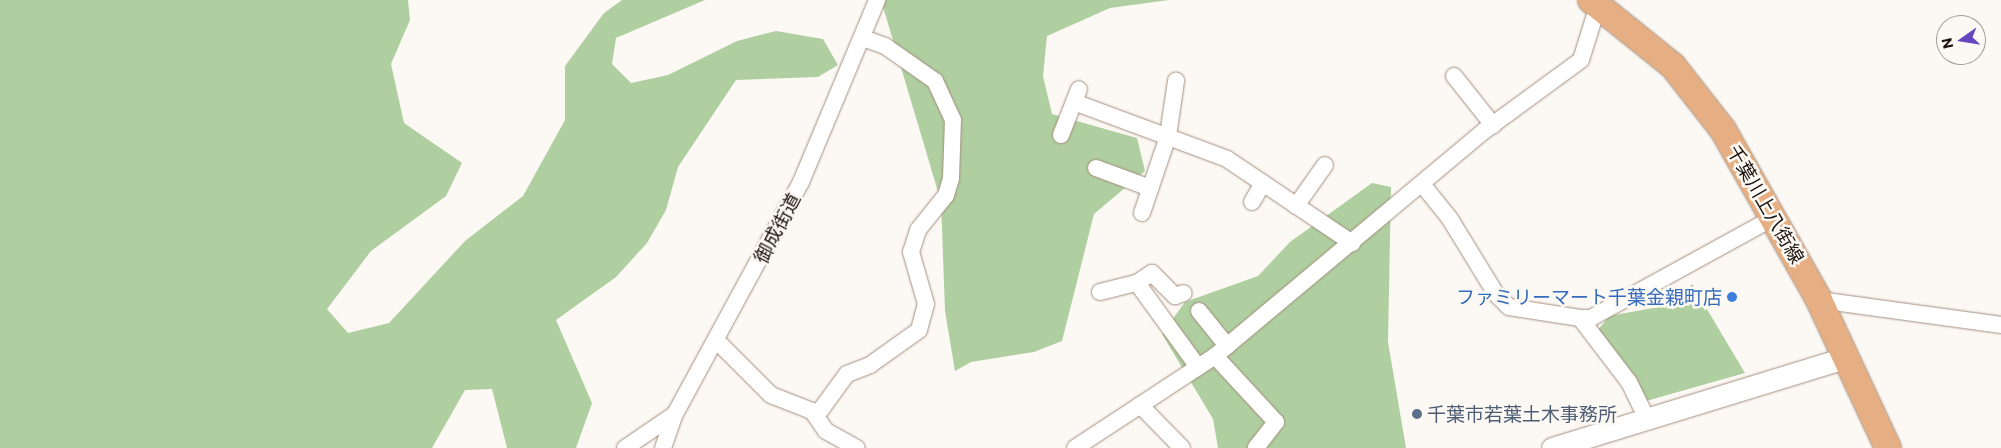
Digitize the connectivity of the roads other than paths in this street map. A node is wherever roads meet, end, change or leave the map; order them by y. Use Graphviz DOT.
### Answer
graph roads {
  1 [pos="877,0"];
  2 [pos="1594,3"];
  3 [pos="863,38"];
  4 [pos="1454,76"];
  5 [pos="1176,81"];
  6 [pos="1493,125"];
  7 [pos="1061,135"];
  8 [pos="1168,136"];
  9 [pos="1325,165"];
  10 [pos="1096,168"];
  11 [pos="1263,183"];
  12 [pos="1422,184"];
  13 [pos="1150,188"];
  14 [pos="1252,202"];
  15 [pos="1296,206"];
  16 [pos="1142,213"];
  17 [pos="1773,218"];
  18 [pos="1352,243"];
  19 [pos="1136,283"];
  20 [pos="1100,292"];
  21 [pos="1184,293"];
  22 [pos="1820,300"];
  23 [pos="1199,311"];
  24 [pos="1580,318"];
  25 [pos="2001,325"];
  26 [pos="717,341"];
  27 [pos="1221,351"];
  28 [pos="1847,357"];
  29 [pos="1198,367"];
  30 [pos="1140,404"];
  31 [pos="675,414"];
  32 [pos="817,415"];
  33 [pos="1646,417"];
  34 [pos="826,431"];
  35 [pos="625,448"];
  36 [pos="663,448"];
  37 [pos="824,448"];
  38 [pos="857,448"];
  39 [pos="1075,448"];
  40 [pos="1182,448"];
  41 [pos="1256,448"];
  42 [pos="1552,448"];
  43 [pos="1888,448"];
  1 -- 3 [label="street, 御成街道"];
  2 -- 6 [label="street"];
  2 -- 17 [label="main road, 千葉川上八街線"];
  3 -- 26 [label="street, 御成街道"];
  3 -- 32 [label="street"];
  4 -- 6 [label="street"];
  5 -- 8 [label="street"];
  6 -- 12 [label="street"];
  7 -- 8 [label="street"];
  8 -- 11 [label="street"];
  8 -- 13 [label="street"];
  9 -- 15 [label="street"];
  10 -- 13 [label="street"];
  11 -- 14 [label="street"];
  11 -- 15 [label="street"];
  12 -- 18 [label="street"];
  12 -- 24 [label="street"];
  13 -- 16 [label="street"];
  15 -- 18 [label="street"];
  17 -- 22 [label="main road, 千葉川上八街線"];
  17 -- 24 [label="street"];
  18 -- 27 [label="street"];
  19 -- 20 [label="street"];
  19 -- 21 [label="street"];
  19 -- 29 [label="street"];
  22 -- 25 [label="street"];
  22 -- 28 [label="main road, 千葉川上八街線"];
  23 -- 27 [label="street"];
  24 -- 33 [label="street"];
  26 -- 31 [label="street, 御成街道"];
  26 -- 32 [label="street"];
  27 -- 29 [label="street"];
  27 -- 41 [label="street"];
  28 -- 33 [label="street"];
  28 -- 43 [label="main road, 千葉川上八街線"];
  29 -- 30 [label="street"];
  30 -- 39 [label="street"];
  30 -- 40 [label="street"];
  31 -- 35 [label="street"];
  31 -- 36 [label="street, 御成街道"];
  32 -- 34 [label="street"];
  33 -- 42 [label="street"];
  34 -- 37 [label="street"];
  34 -- 38 [label="street"];
}
